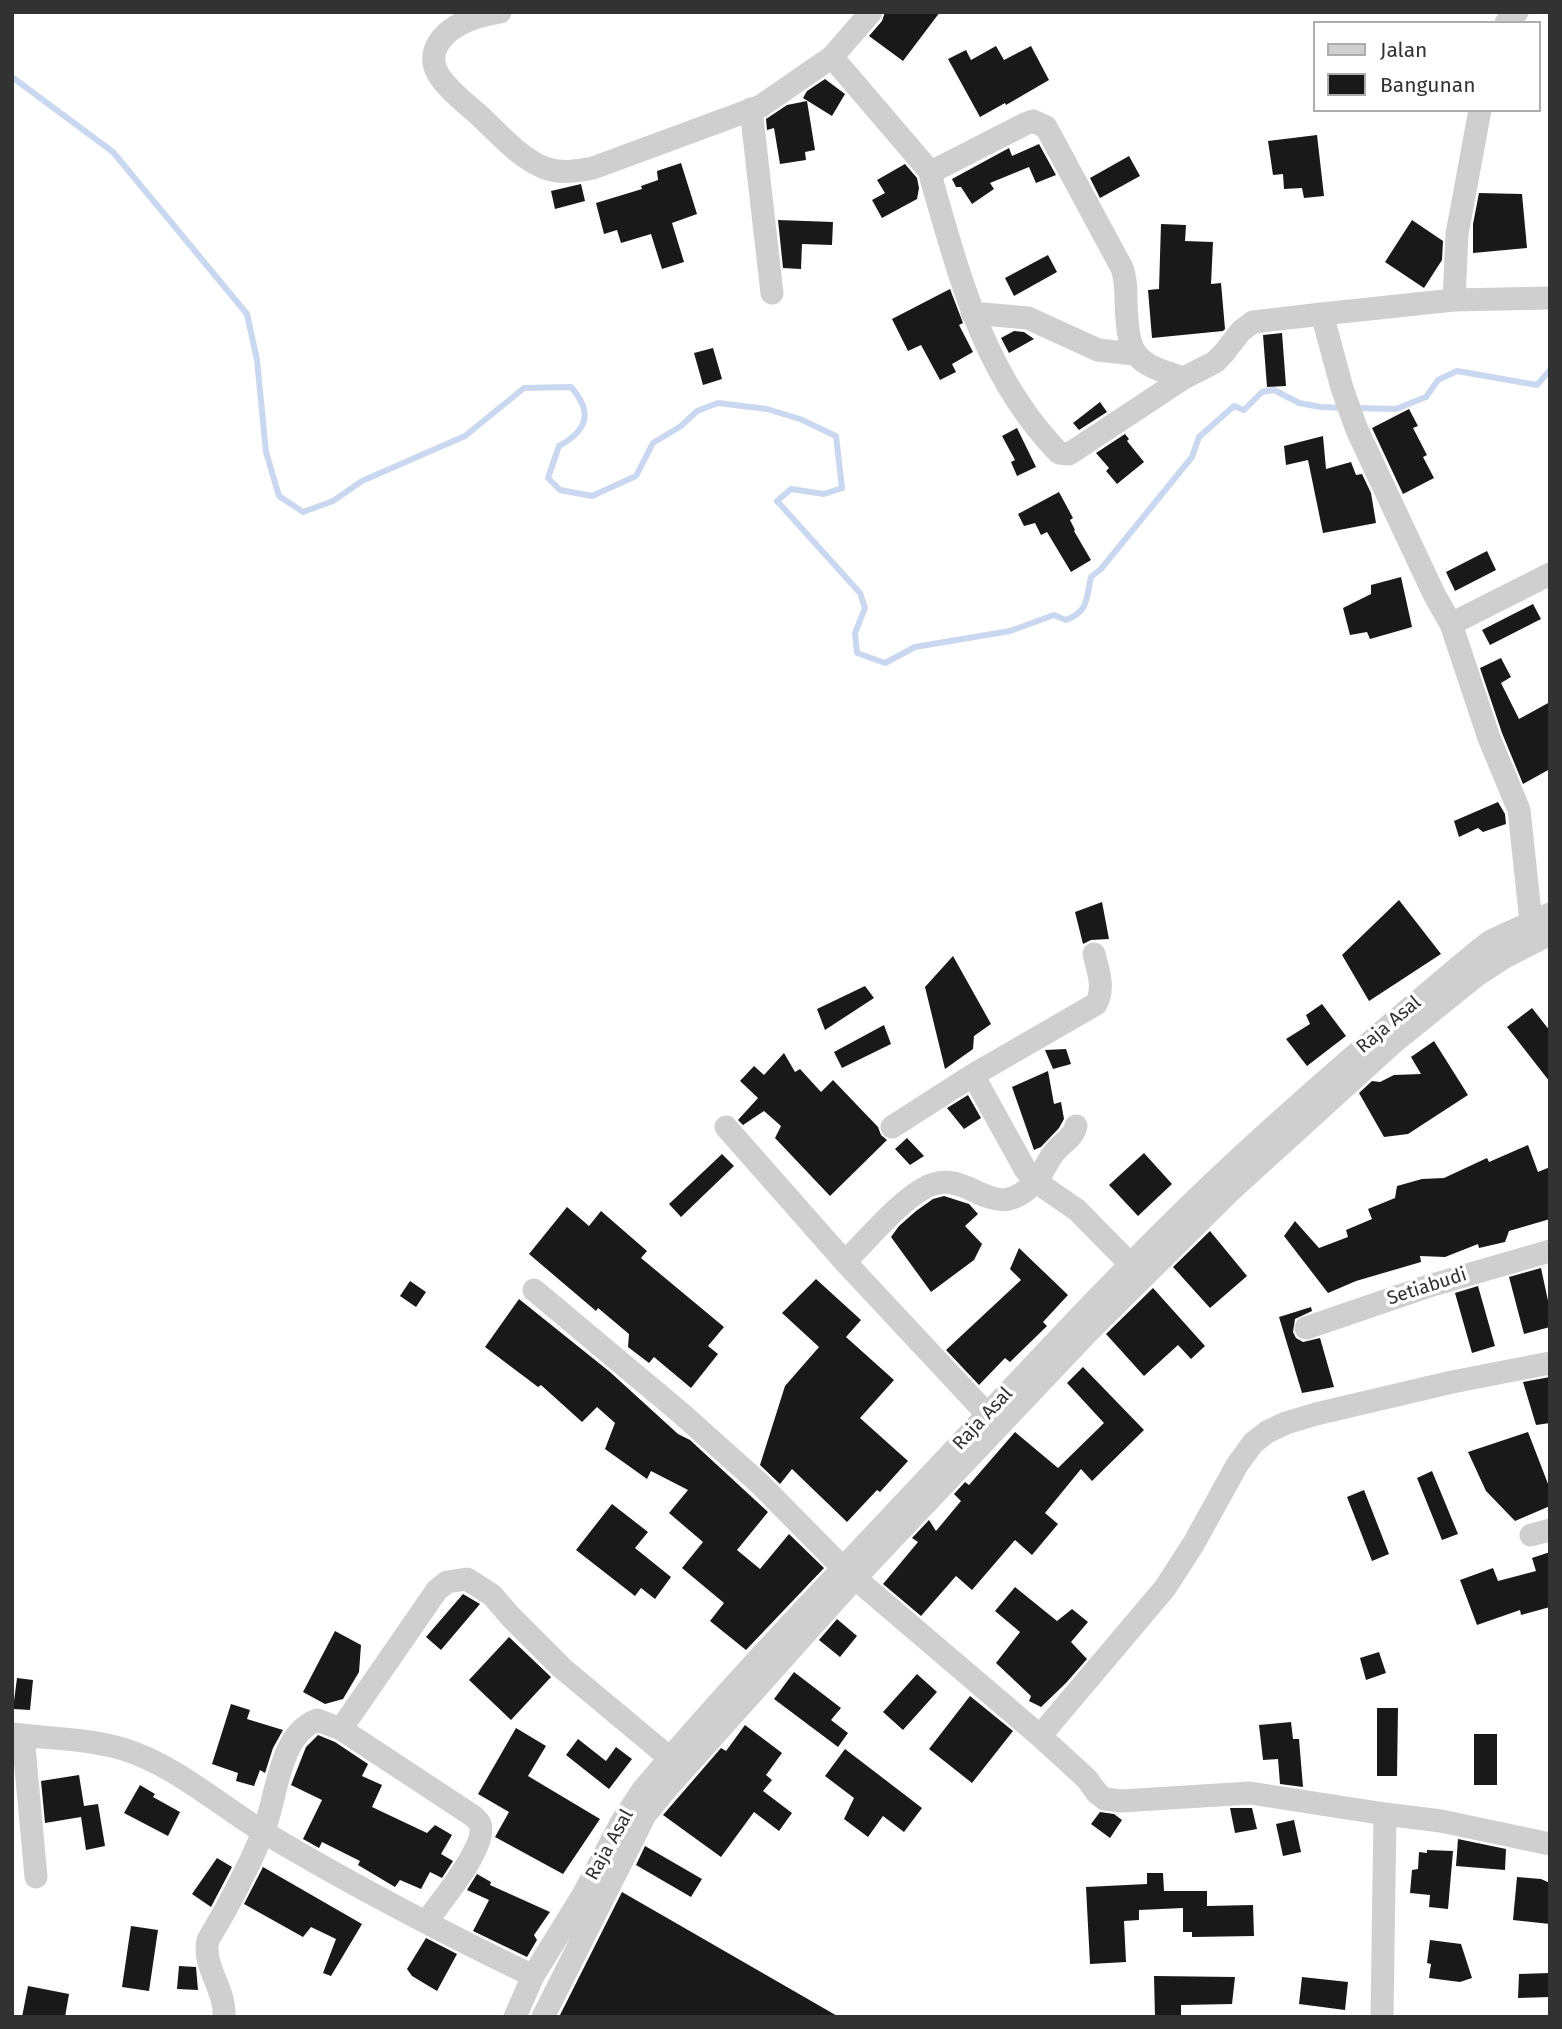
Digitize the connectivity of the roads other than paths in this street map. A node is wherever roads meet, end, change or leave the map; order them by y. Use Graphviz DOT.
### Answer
graph roads {
  1 [pos="500,12"];
  2 [pos="871,12"];
  3 [pos="832,57"];
  4 [pos="751,109"];
  5 [pos="1480,112"];
  6 [pos="932,174"];
  7 [pos="772,293"];
  8 [pos="1550,299"];
  9 [pos="1454,300"];
  10 [pos="972,313"];
  11 [pos="1322,314"];
  12 [pos="1135,354"];
  13 [pos="1184,378"];
  14 [pos="1550,573"];
  15 [pos="1451,624"];
  16 [pos="1543,923"];
  17 [pos="1094,954"];
  18 [pos="973,1075"];
  19 [pos="1076,1126"];
  20 [pos="892,1127"];
  21 [pos="726,1128"];
  22 [pos="1035,1181"];
  23 [pos="1550,1251"];
  24 [pos="845,1262"];
  25 [pos="1138,1271"];
  26 [pos="534,1290"];
  27 [pos="1306,1328"];
  28 [pos="1550,1363"];
  29 [pos="987,1414"];
  30 [pos="849,1573"];
  31 [pos="341,1729"];
  32 [pos="18,1735"];
  33 [pos="1040,1736"];
  34 [pos="671,1759"];
  35 [pos="1385,1814"];
  36 [pos="263,1832"];
  37 [pos="1550,1844"];
  38 [pos="36,1877"];
  39 [pos="427,1921"];
  40 [pos="533,1976"];
  41 [pos="224,2017"];
  42 [pos="516,2017"];
  43 [pos="543,2017"];
  44 [pos="1382,2017"];
  1 -- 4 [label="street"];
  2 -- 3 [label="street"];
  3 -- 4 [label="street"];
  3 -- 6 [label="street"];
  4 -- 7 [label="street"];
  5 -- 9 [label="street"];
  6 -- 10 [label="street"];
  6 -- 12 [label="street"];
  8 -- 9 [label="street"];
  9 -- 11 [label="street"];
  10 -- 12 [label="street"];
  10 -- 13 [label="street"];
  11 -- 13 [label="street"];
  11 -- 15 [label="street"];
  12 -- 13 [label="street"];
  14 -- 15 [label="street"];
  15 -- 16 [label="street"];
  16 -- 25 [label="street, Raja Asal"];
  17 -- 18 [label="street"];
  18 -- 20 [label="street"];
  18 -- 22 [label="street"];
  19 -- 22 [label="street"];
  21 -- 24 [label="street"];
  22 -- 24 [label="street"];
  22 -- 25 [label="street"];
  23 -- 27 [label="street, Setiabudi"];
  24 -- 29 [label="street"];
  25 -- 29 [label="street, Raja Asal"];
  25 -- 30 [label="street, Raja Asal"];
  26 -- 30 [label="street"];
  28 -- 33 [label="street"];
  29 -- 30 [label="street, Raja Asal"];
  30 -- 33 [label="street"];
  30 -- 34 [label="street, Raja Asal"];
  30 -- 43 [label="street, Raja Asal"];
  31 -- 34 [label="street"];
  31 -- 36 [label="street"];
  31 -- 39 [label="street"];
  32 -- 36 [label="street"];
  32 -- 38 [label="street"];
  33 -- 35 [label="street"];
  34 -- 40 [label="street, Raja Asal"];
  35 -- 37 [label="street"];
  35 -- 44 [label="street"];
  36 -- 39 [label="street"];
  36 -- 41 [label="street"];
  39 -- 40 [label="street"];
  40 -- 42 [label="street, Raja Asal"];
}
